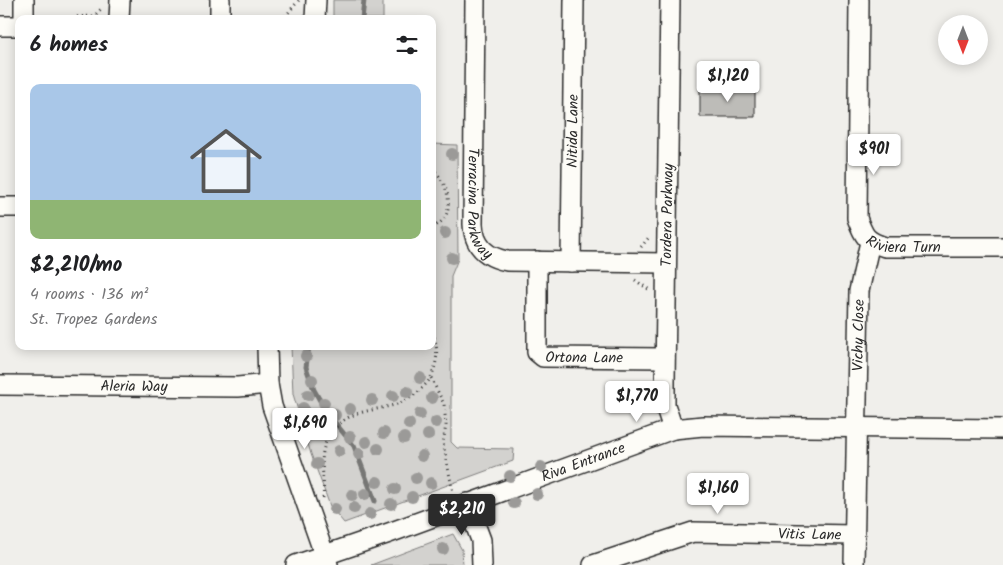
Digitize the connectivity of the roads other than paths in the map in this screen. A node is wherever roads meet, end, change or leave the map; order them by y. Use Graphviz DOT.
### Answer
graph roads {
  1 [pos="24,0"];
  2 [pos="220,0"];
  3 [pos="316,0"];
  4 [pos="475,0"];
  5 [pos="574,0"];
  6 [pos="670,0"];
  7 [pos="859,0"];
  8 [pos="112,3"];
  9 [pos="24,15"];
  10 [pos="117,15"];
  11 [pos="220,15"];
  12 [pos="315,15"];
  13 [pos="0,26"];
  14 [pos="15,26"];
  15 [pos="0,206"];
  16 [pos="15,207"];
  17 [pos="870,242"];
  18 [pos="1003,247"];
  19 [pos="537,261"];
  20 [pos="571,262"];
  21 [pos="666,263"];
  22 [pos="268,350"];
  23 [pos="665,358"];
  24 [pos="268,384"];
  25 [pos="0,386"];
  26 [pos="856,428"];
  27 [pos="673,429"];
  28 [pos="1003,429"];
  29 [pos="462,505"];
  30 [pos="854,535"];
  31 [pos="326,560"];
  32 [pos="296,565"];
  33 [pos="482,565"];
  34 [pos="593,565"];
  35 [pos="854,565"];
  1 -- 9 [label="street"];
  2 -- 11 [label="street"];
  3 -- 12 [label="street"];
  4 -- 19 [label="street, Terracina Parkway"];
  5 -- 20 [label="street, Nitida Lane"];
  6 -- 21 [label="street, Tordera Parkway"];
  7 -- 17 [label="street, Riviera Turn"];
  8 -- 10 [label="street"];
  13 -- 14 [label="street"];
  15 -- 16 [label="street"];
  17 -- 18 [label="street, Riviera Turn"];
  17 -- 26 [label="street, Vichy Close"];
  19 -- 20 [label="street, Terracina Parkway"];
  19 -- 23 [label="street, Ortona Lane"];
  20 -- 21 [label="street, Terracina Parkway"];
  21 -- 23 [label="street, Tordera Parkway"];
  22 -- 24 [label="street"];
  23 -- 27 [label="street, Tordera Parkway"];
  24 -- 25 [label="street, Aleria Way"];
  24 -- 31 [label="street"];
  26 -- 27 [label="street, Riva Entrance"];
  26 -- 28 [label="street, Riva Entrance"];
  26 -- 30 [label="street, Vichy Close"];
  27 -- 29 [label="street, Riva Entrance"];
  29 -- 31 [label="street, Riva Entrance"];
  29 -- 33 [label="street"];
  30 -- 34 [label="street, Vitis Lane"];
  30 -- 35 [label="street, Vichy Close"];
  31 -- 32 [label="street, Riva Entrance"];
}
